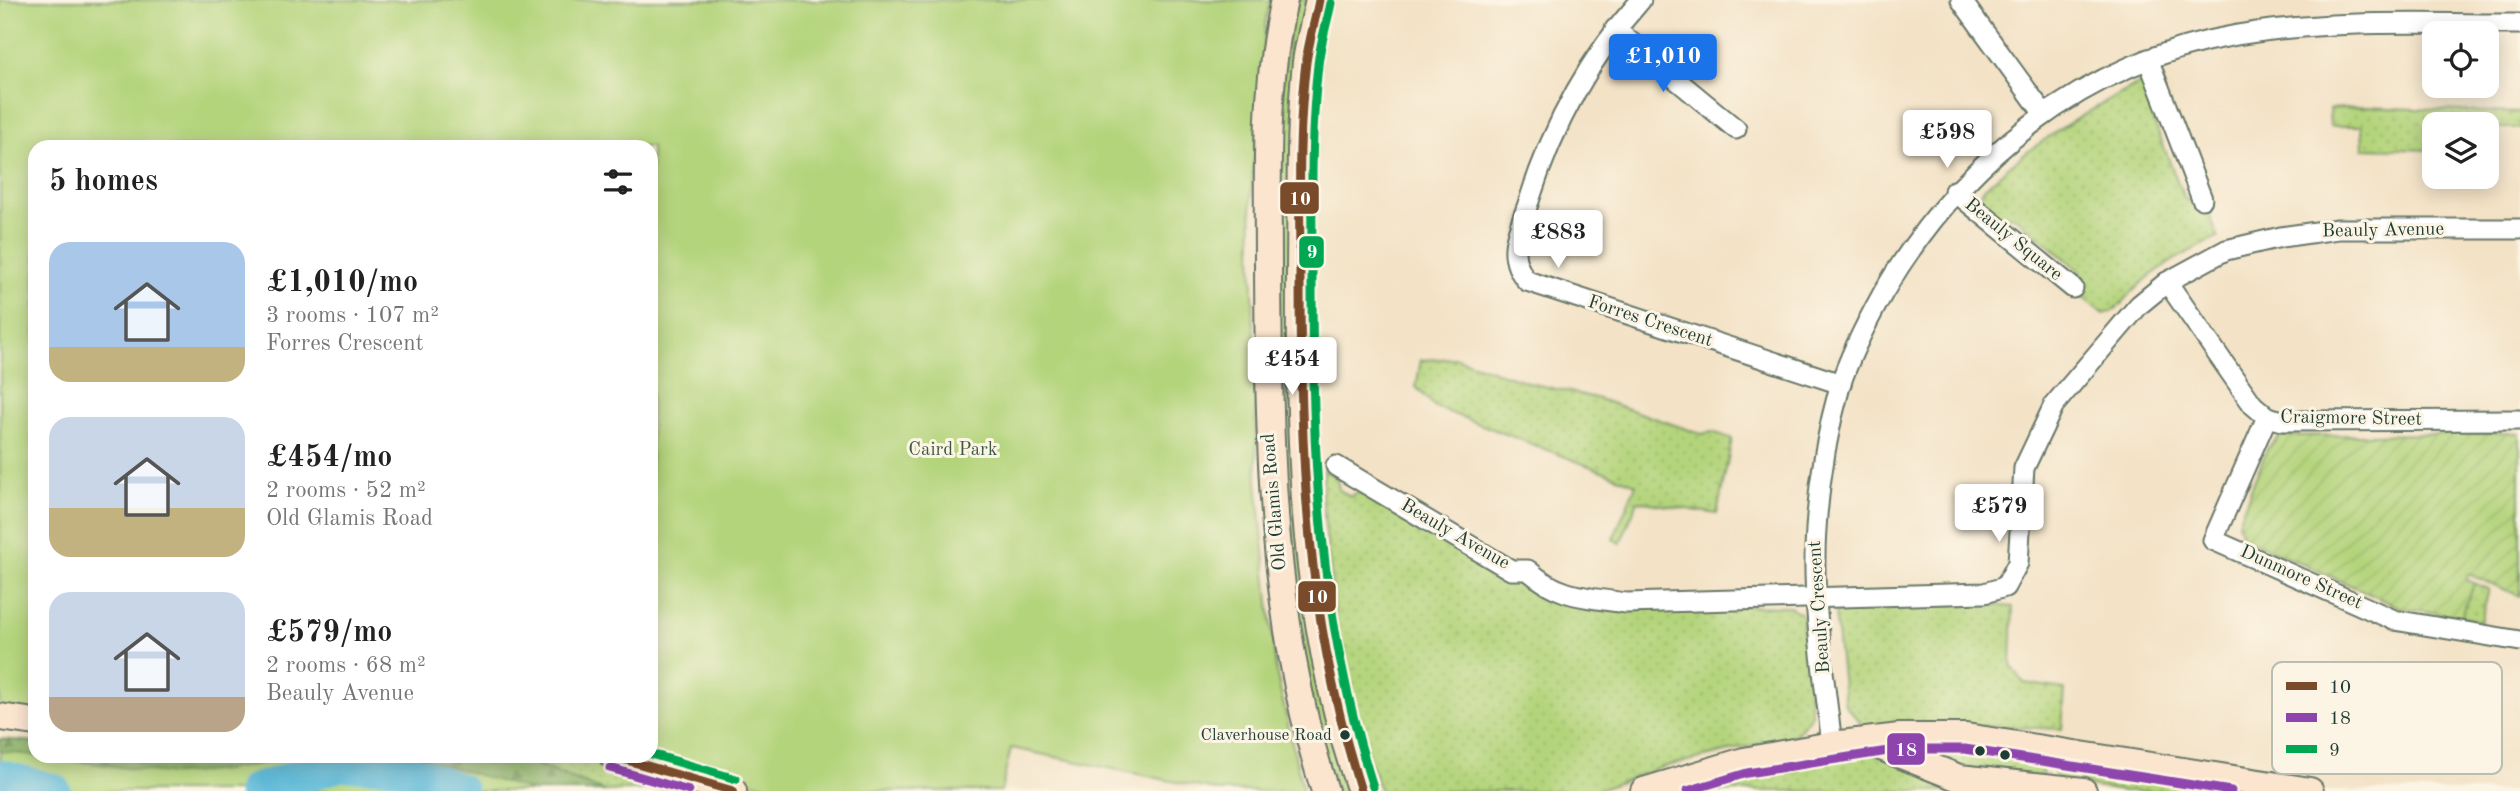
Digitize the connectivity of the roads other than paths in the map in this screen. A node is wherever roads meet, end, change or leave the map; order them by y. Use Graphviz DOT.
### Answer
graph roads {
  1 [pos="1284,0"];
  2 [pos="1319,0"];
  3 [pos="1642,0"];
  4 [pos="1961,0"];
  5 [pos="2520,24"];
  6 [pos="1615,29"];
  7 [pos="2148,60"];
  8 [pos="2044,114"];
  9 [pos="1736,129"];
  10 [pos="1954,191"];
  11 [pos="2202,199"];
  12 [pos="2520,229"];
  13 [pos="2167,282"];
  14 [pos="2073,288"];
  15 [pos="1841,384"];
  16 [pos="2267,417"];
  17 [pos="2520,420"];
  18 [pos="1336,466"];
  19 [pos="1816,600"];
  20 [pos="2520,641"];
  21 [pos="0,717"];
  22 [pos="28,721"];
  23 [pos="1871,743"];
  24 [pos="1832,745"];
  25 [pos="2056,748"];
  26 [pos="637,763"];
  27 [pos="2053,786"];
  28 [pos="1660,788"];
  29 [pos="733,791"];
  30 [pos="1325,791"];
  31 [pos="1361,791"];
  32 [pos="2083,791"];
  33 [pos="2310,791"];
  1 -- 30 [label="street, Old Glamis Road"];
  2 -- 31 [label="street, Old Glamis Road"];
  3 -- 6 [label="street, Forres Crescent"];
  4 -- 8 [label="street"];
  5 -- 7 [label="street, Beauly Crescent"];
  6 -- 9 [label="street"];
  6 -- 15 [label="street, Forres Crescent"];
  7 -- 8 [label="street, Beauly Crescent"];
  7 -- 11 [label="street"];
  8 -- 10 [label="street, Beauly Crescent"];
  10 -- 14 [label="street, Beauly Square"];
  10 -- 15 [label="street, Beauly Crescent"];
  12 -- 13 [label="street, Beauly Avenue"];
  13 -- 16 [label="street, Craigmore Street"];
  13 -- 19 [label="street, Beauly Avenue"];
  15 -- 19 [label="street, Beauly Crescent"];
  16 -- 17 [label="street, Craigmore Street"];
  16 -- 20 [label="street, Dunmore Street"];
  18 -- 19 [label="street, Beauly Avenue"];
  19 -- 24 [label="street, Beauly Crescent"];
  21 -- 22 [label="street"];
  23 -- 24 [label="street"];
  23 -- 25 [label="street"];
  23 -- 27 [label="street"];
  24 -- 28 [label="street"];
  25 -- 27 [label="street"];
  25 -- 33 [label="street"];
  26 -- 29 [label="street"];
  27 -- 32 [label="street"];
}
